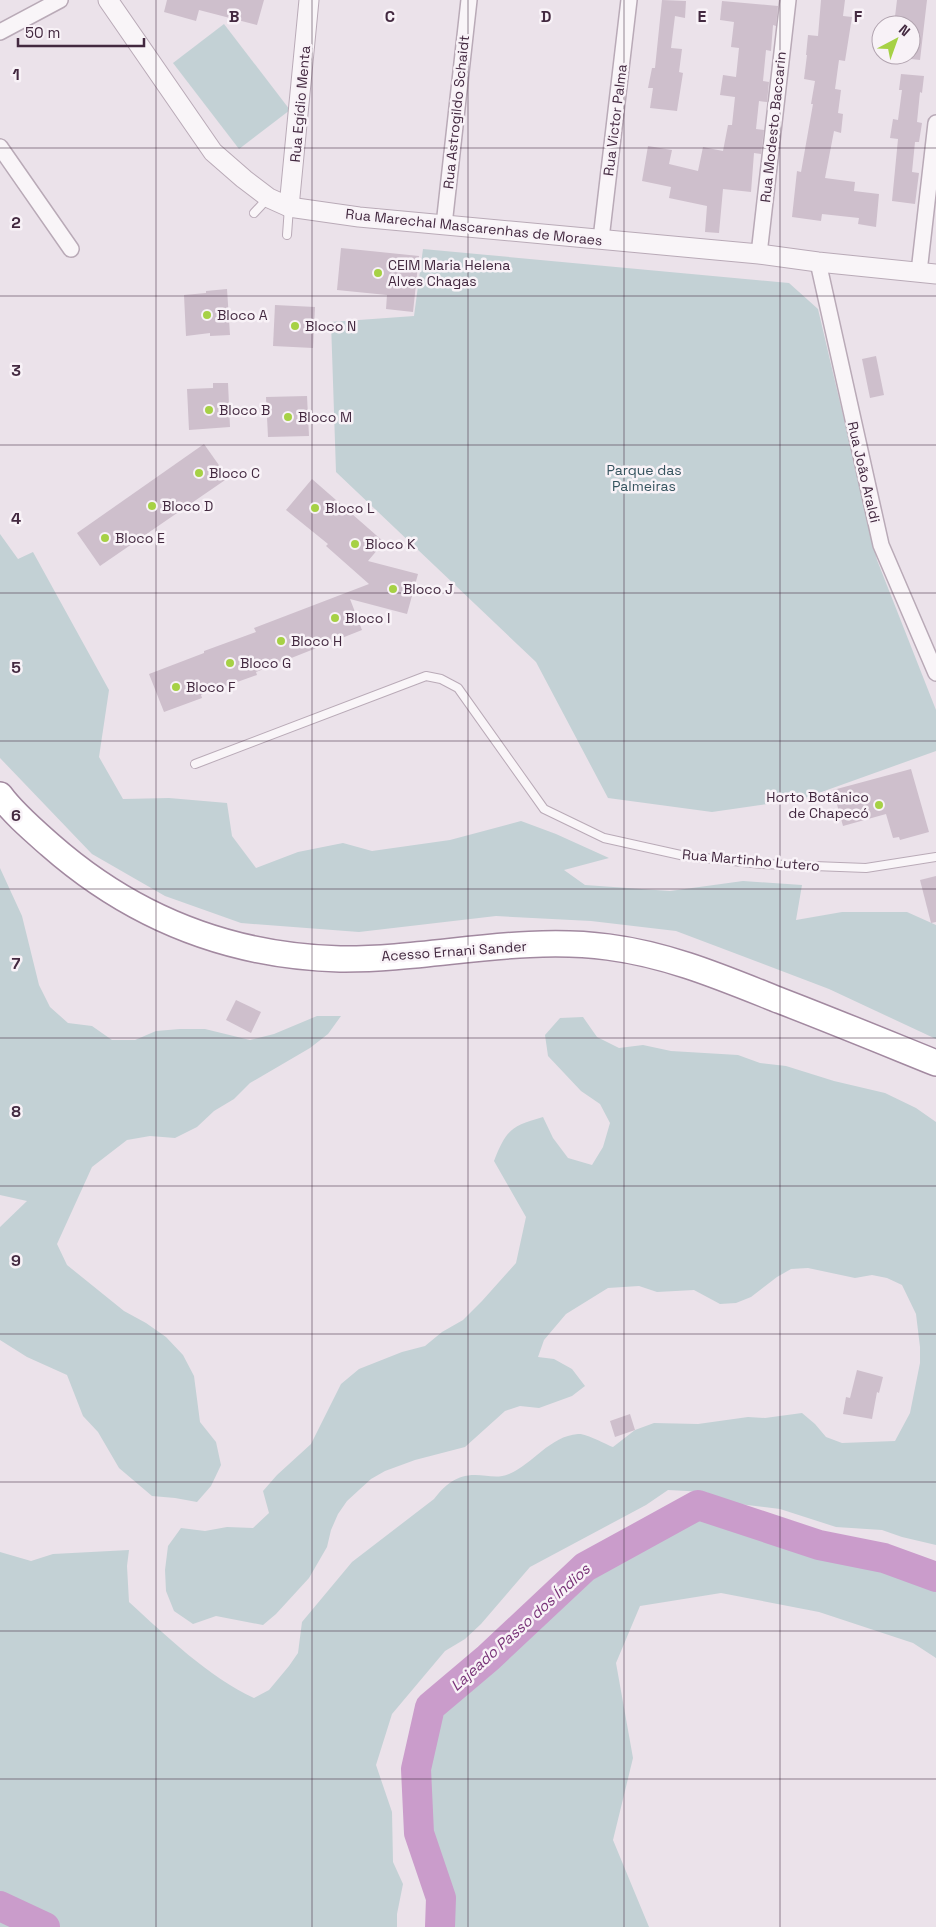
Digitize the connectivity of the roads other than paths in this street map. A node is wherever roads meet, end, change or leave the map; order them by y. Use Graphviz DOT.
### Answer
graph roads {
  1 [pos="60,0"];
  2 [pos="108,0"];
  3 [pos="309,0"];
  4 [pos="469,0"];
  5 [pos="629,0"];
  6 [pos="788,0"];
  7 [pos="0,32"];
  8 [pos="936,123"];
  9 [pos="0,147"];
  10 [pos="269,198"];
  11 [pos="290,207"];
  12 [pos="254,212"];
  13 [pos="444,225"];
  14 [pos="287,235"];
  15 [pos="601,239"];
  16 [pos="71,249"];
  17 [pos="759,254"];
  18 [pos="818,262"];
  19 [pos="928,273"];
  20 [pos="936,673"];
  21 [pos="195,764"];
  22 [pos="0,795"];
  23 [pos="936,857"];
  24 [pos="936,1063"];
  1 -- 7 [label="street"];
  2 -- 10 [label="street, Rua Marechal Mascarenhas de Moraes"];
  3 -- 11 [label="street, Rua Egídio Menta"];
  4 -- 13 [label="street, Rua Astrogildo Schaidt"];
  5 -- 15 [label="street, Rua Victor Palma"];
  6 -- 17 [label="street, Rua Modesto Baccarin"];
  8 -- 19 [label="street"];
  9 -- 16 [label="street"];
  10 -- 11 [label="street, Rua Marechal Mascarenhas de Moraes"];
  10 -- 12 [label="lane"];
  11 -- 13 [label="street, Rua Marechal Mascarenhas de Moraes"];
  11 -- 14 [label="lane"];
  13 -- 15 [label="street, Rua Marechal Mascarenhas de Moraes"];
  15 -- 17 [label="street, Rua Marechal Mascarenhas de Moraes"];
  17 -- 18 [label="street, Rua Marechal Mascarenhas de Moraes"];
  18 -- 19 [label="street, Rua Marechal Mascarenhas de Moraes"];
  18 -- 20 [label="street, Rua João Araldi"];
  21 -- 23 [label="lane, Rua Martinho Lutero"];
  22 -- 24 [label="highway, Acesso Ernani Sander"];
}
